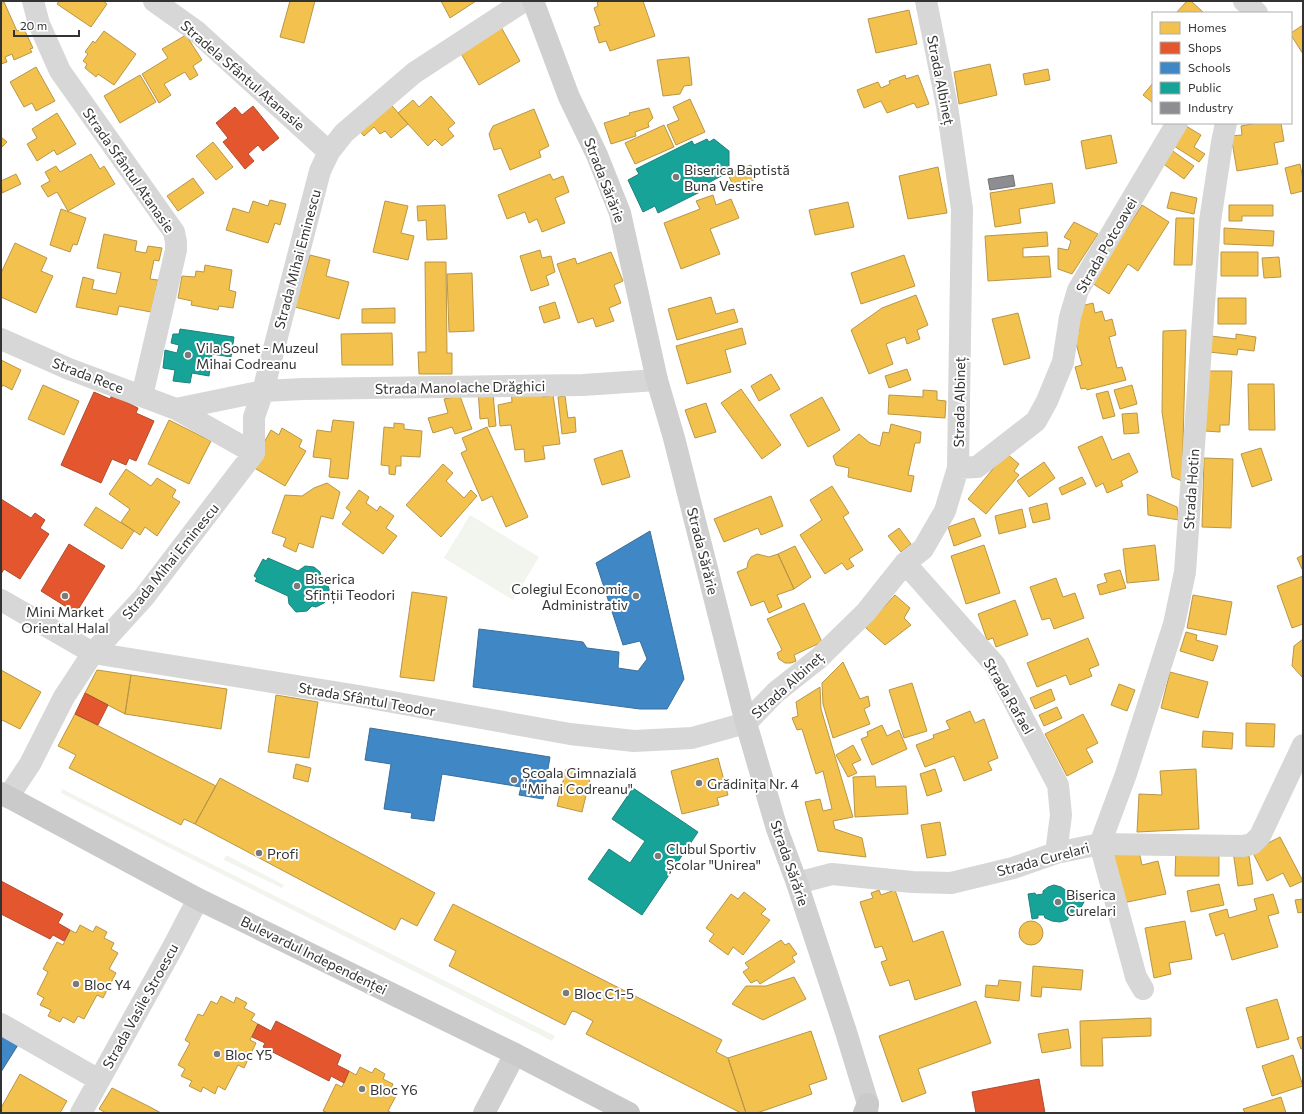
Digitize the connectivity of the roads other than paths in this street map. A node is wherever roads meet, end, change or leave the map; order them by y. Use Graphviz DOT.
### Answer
graph roads {
  1 [pos="33,1"];
  2 [pos="154,1"];
  3 [pos="524,1"];
  4 [pos="534,1"];
  5 [pos="926,1"];
  6 [pos="1244,1"];
  7 [pos="1264,1"];
  8 [pos="1256,12"];
  9 [pos="1258,12"];
  10 [pos="1176,124"];
  11 [pos="1226,124"];
  12 [pos="329,152"];
  13 [pos="1,339"];
  14 [pos="657,380"];
  15 [pos="263,391"];
  16 [pos="142,396"];
  17 [pos="176,409"];
  18 [pos="254,453"];
  19 [pos="958,468"];
  20 [pos="905,563"];
  21 [pos="1,600"];
  22 [pos="93,654"];
  23 [pos="746,723"];
  24 [pos="1303,745"];
  25 [pos="4,795"];
  26 [pos="1100,844"];
  27 [pos="1056,853"];
  28 [pos="797,883"];
  29 [pos="198,899"];
  30 [pos="1143,988"];
  31 [pos="1,1024"];
  32 [pos="515,1054"];
  33 [pos="99,1080"];
  34 [pos="869,1111"];
  35 [pos="81,1113"];
  36 [pos="484,1113"];
  37 [pos="629,1113"];
  1 -- 16 [label="street, Strada Sfântul Atanasie"];
  2 -- 12 [label="street, Stradela Sfântul Atanasie"];
  3 -- 12 [label="street, Strada Mihai Eminescu"];
  4 -- 14 [label="street, Strada Sărărie"];
  5 -- 19 [label="street, Strada Albineț"];
  6 -- 8 [label="street"];
  7 -- 9 [label="street"];
  10 -- 19 [label="street, Strada Potcoavei"];
  11 -- 26 [label="street, Strada Hotin"];
  12 -- 15 [label="street, Strada Mihai Eminescu"];
  13 -- 16 [label="street, Strada Rece"];
  14 -- 15 [label="street, Strada Manolache Drăghici"];
  14 -- 23 [label="street, Strada Sărărie"];
  15 -- 17 [label="street"];
  15 -- 18 [label="street, Strada Mihai Eminescu"];
  16 -- 17 [label="street, Strada Rece"];
  17 -- 18 [label="street, Strada Rece"];
  18 -- 22 [label="street, Strada Mihai Eminescu"];
  19 -- 20 [label="street, Strada Albineț"];
  20 -- 23 [label="street, Strada Albineț"];
  20 -- 27 [label="street, Strada Rafael"];
  21 -- 22 [label="street, Strada Sfântul Teodor"];
  22 -- 23 [label="street, Strada Sfântul Teodor"];
  22 -- 25 [label="street, Strada Mihai Eminescu"];
  23 -- 28 [label="street, Strada Sărărie"];
  24 -- 26 [label="street, Strada Curelari"];
  25 -- 29 [label="main road, Bulevardul Independenței"];
  26 -- 27 [label="street, Strada Curelari"];
  26 -- 30 [label="street"];
  27 -- 28 [label="street, Strada Curelari"];
  28 -- 34 [label="street, Strada Sărărie"];
  29 -- 32 [label="main road, Bulevardul Independenței"];
  29 -- 33 [label="street, Strada Vasile Stroescu"];
  31 -- 33 [label="street"];
  32 -- 36 [label="street"];
  32 -- 37 [label="main road, Bulevardul Independenței"];
  33 -- 35 [label="street, Strada Vasile Stroescu"];
}
